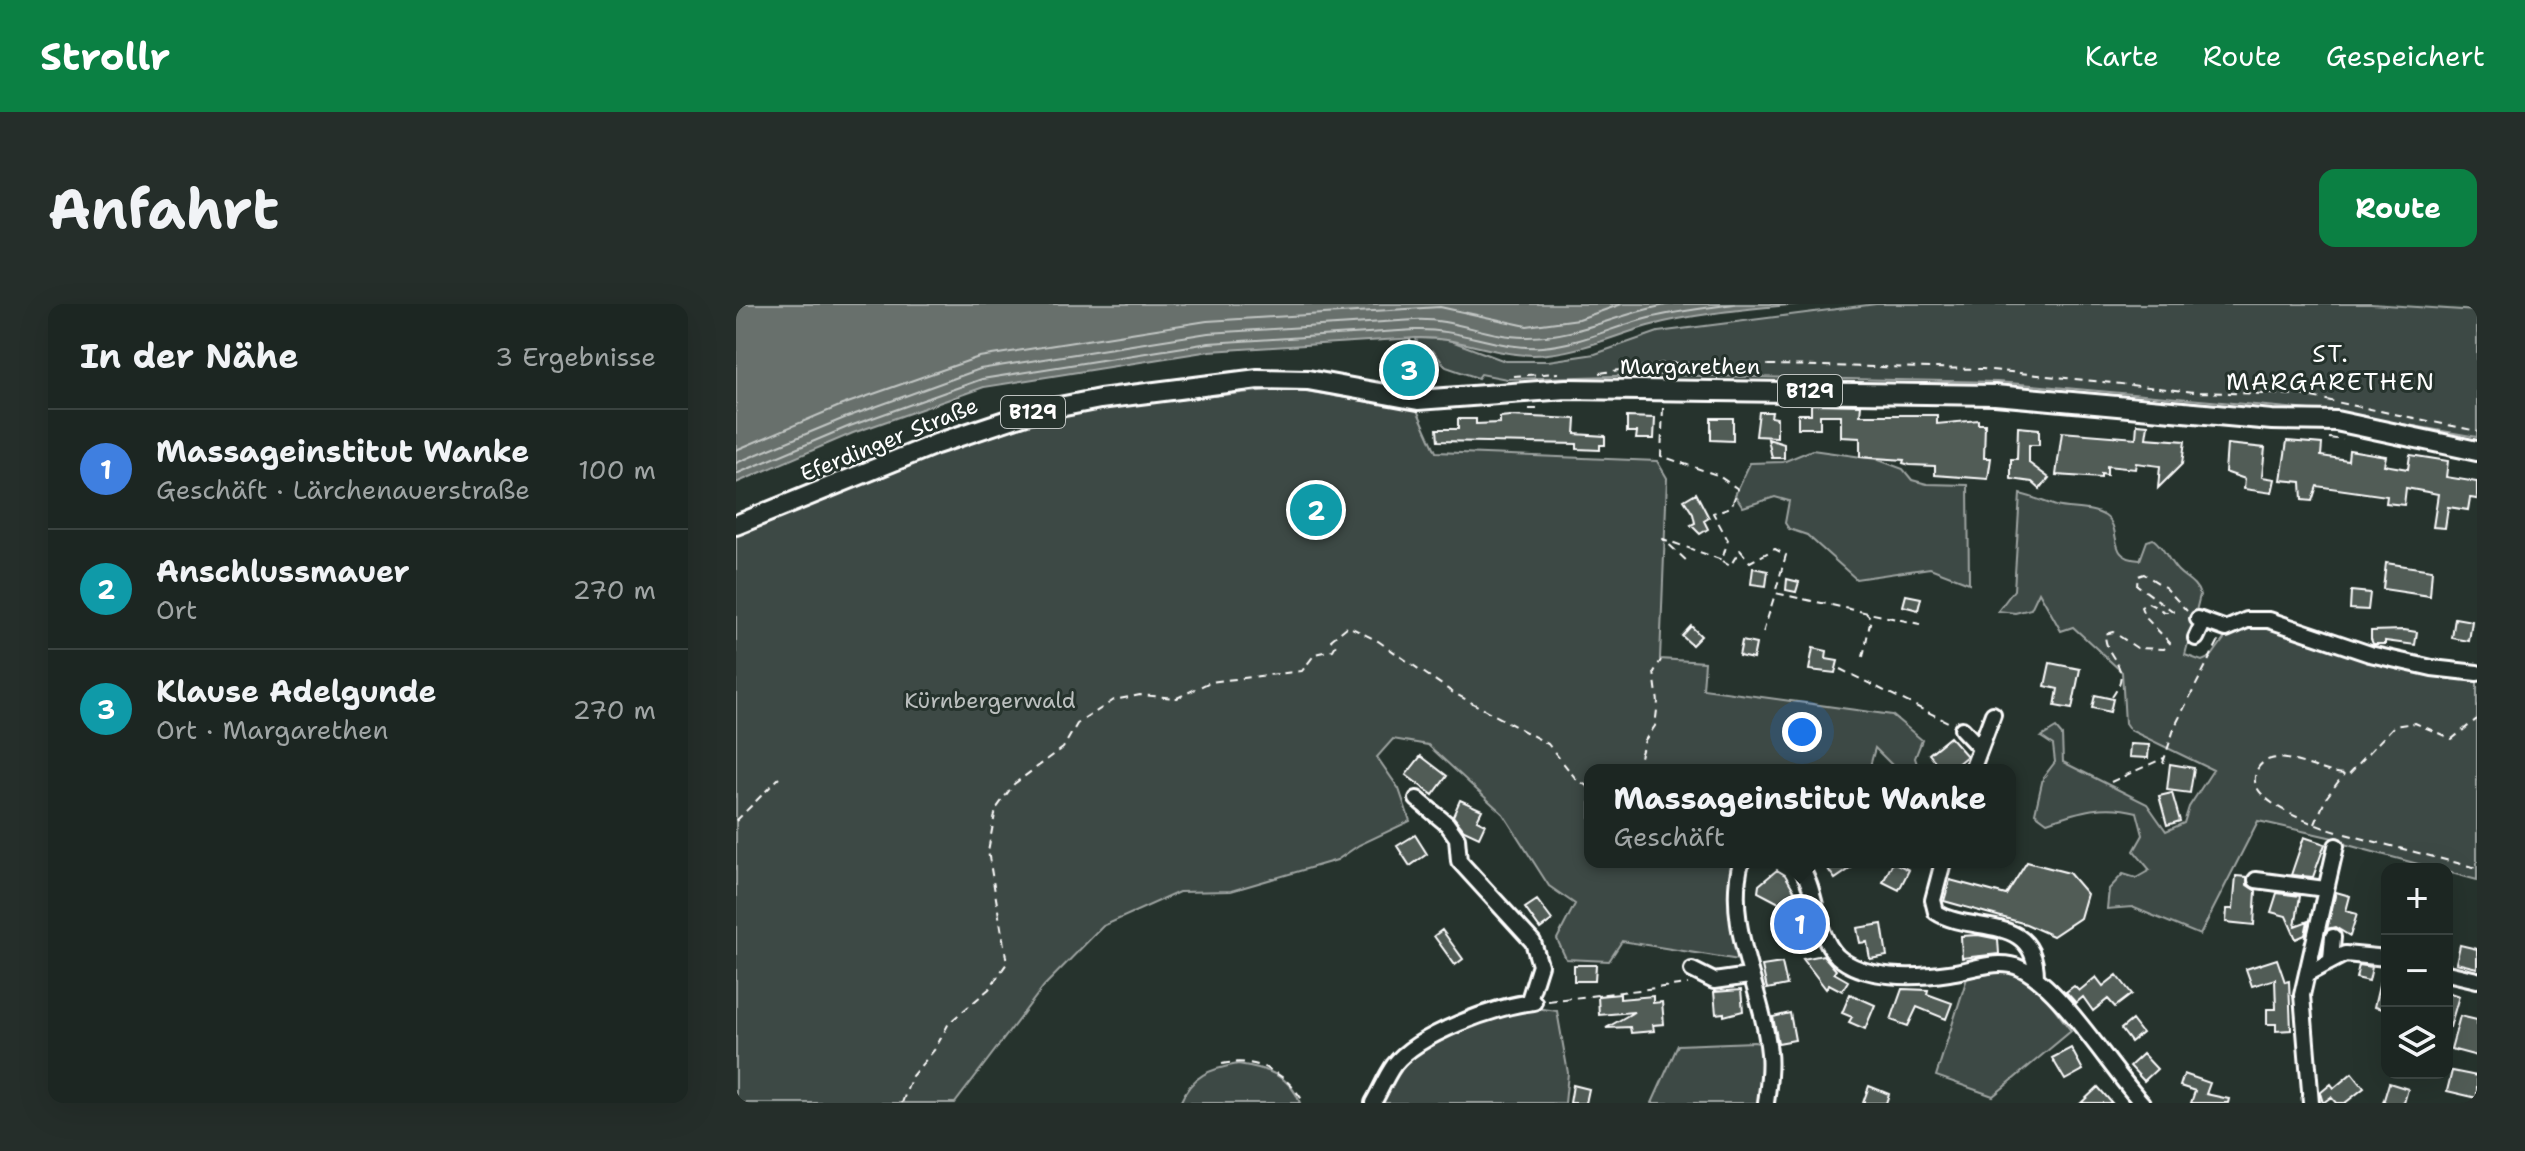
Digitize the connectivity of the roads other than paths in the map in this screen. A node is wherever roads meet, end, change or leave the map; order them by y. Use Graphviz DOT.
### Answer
graph roads {
  1 [pos="1348,387"];
  2 [pos="2477,451"];
  3 [pos="736,525"];
  4 [pos="2196,638"];
  5 [pos="2477,673"];
  6 [pos="1993,714"];
  7 [pos="1962,729"];
  8 [pos="1980,748"];
  9 [pos="1974,764"];
  10 [pos="1417,799"];
  11 [pos="2336,846"];
  12 [pos="1740,868"];
  13 [pos="1800,868"];
  14 [pos="1941,868"];
  15 [pos="2256,880"];
  16 [pos="2325,889"];
  17 [pos="2333,937"];
  18 [pos="2381,957"];
  19 [pos="2331,959"];
  20 [pos="1692,970"];
  21 [pos="2307,974"];
  22 [pos="2453,974"];
  23 [pos="1749,976"];
  24 [pos="2036,977"];
  25 [pos="2477,980"];
  26 [pos="1373,1103"];
  27 [pos="1766,1103"];
  28 [pos="2142,1103"];
  29 [pos="2311,1103"];
  1 -- 2 [label="main road, Margarethen / B129"];
  1 -- 3 [label="main road, Eferdinger Straße / B129"];
  4 -- 5 [label="street"];
  6 -- 8 [label="street"];
  7 -- 8 [label="street"];
  8 -- 9 [label="street"];
  10 -- 26 [label="street"];
  11 -- 16 [label="street"];
  12 -- 23 [label="street"];
  13 -- 24 [label="street"];
  14 -- 24 [label="street"];
  15 -- 16 [label="street"];
  16 -- 21 [label="street"];
  17 -- 19 [label="street"];
  18 -- 19 [label="street"];
  19 -- 21 [label="street"];
  20 -- 23 [label="street"];
  21 -- 29 [label="street"];
  22 -- 25 [label="street"];
  23 -- 27 [label="street"];
  24 -- 28 [label="street"];
}
